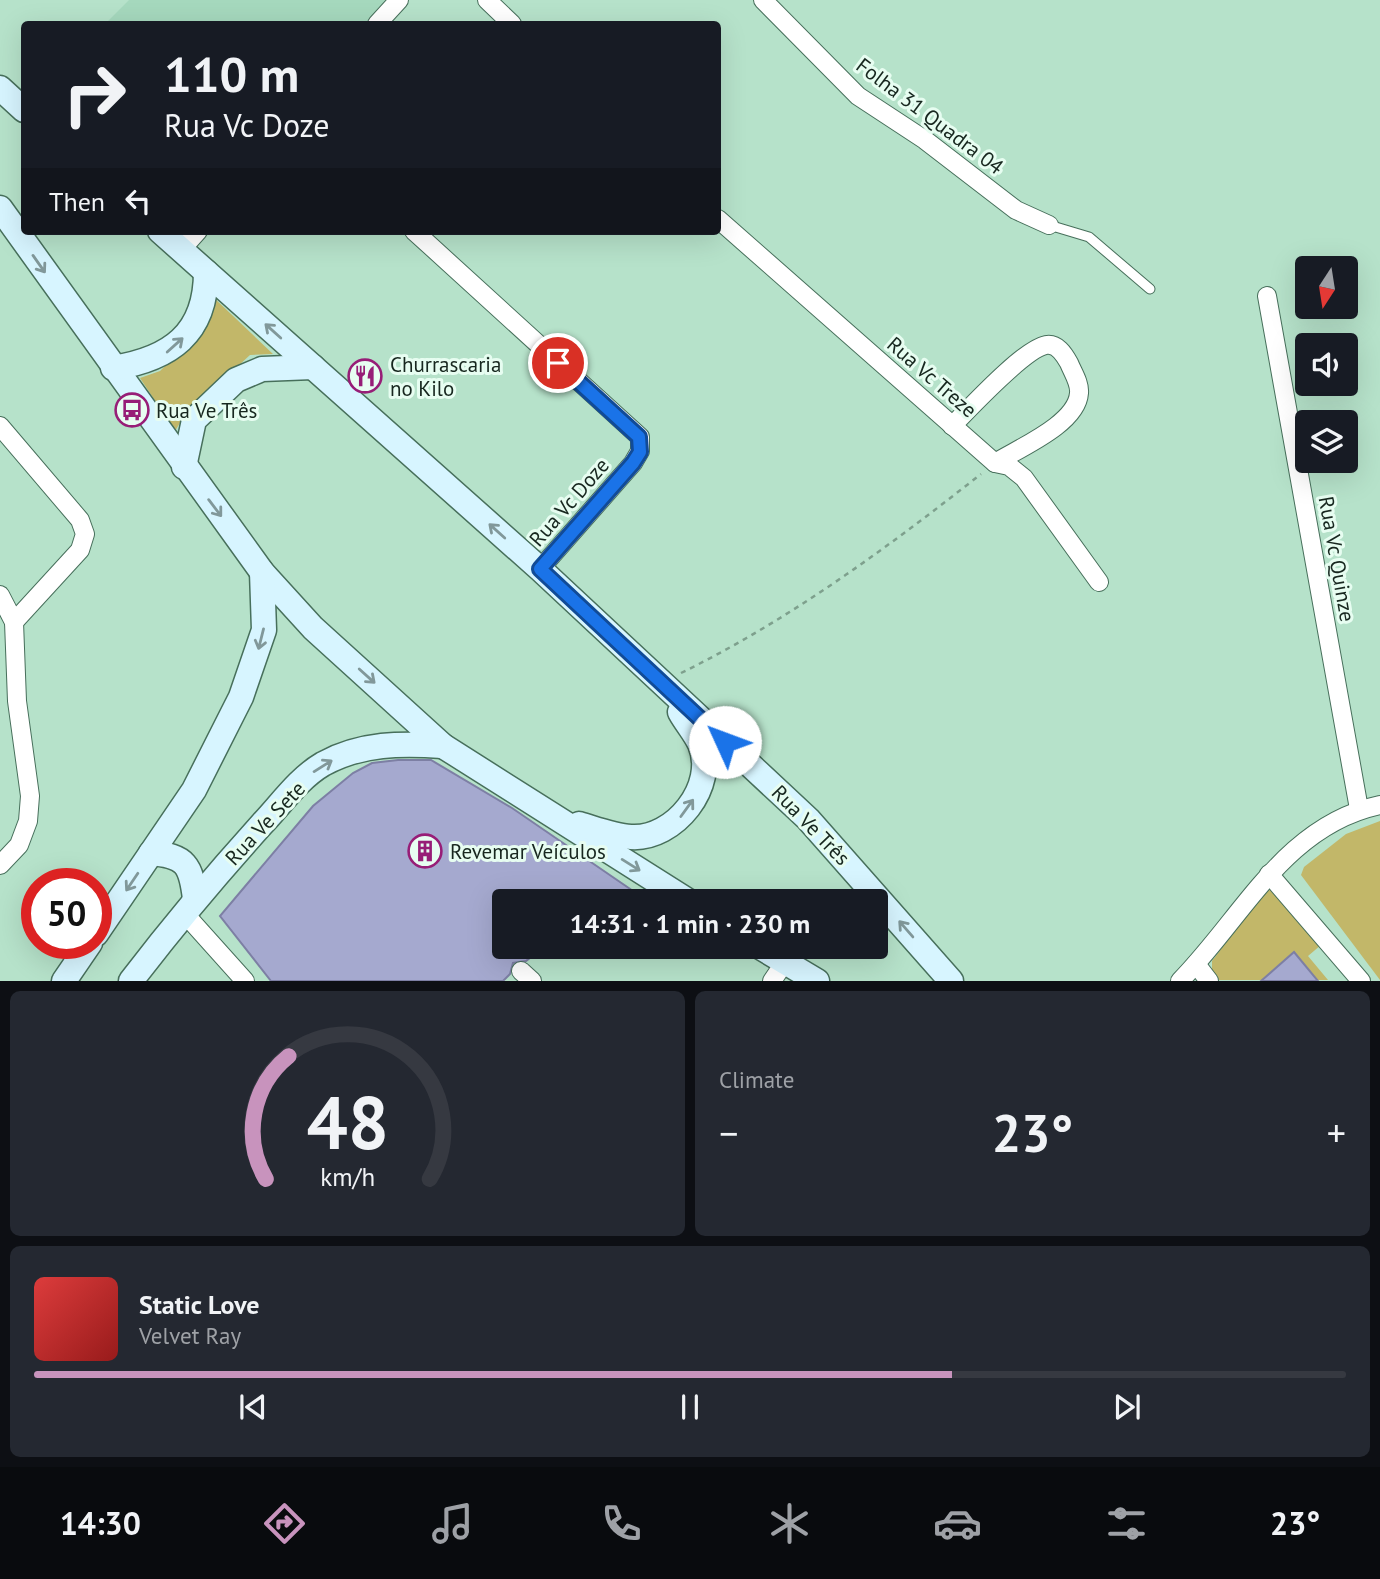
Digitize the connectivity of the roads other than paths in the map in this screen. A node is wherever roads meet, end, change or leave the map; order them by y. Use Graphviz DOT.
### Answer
graph roads {
  1 [pos="399,0"];
  2 [pos="486,0"];
  3 [pos="763,0"];
  4 [pos="380,21"];
  5 [pos="509,21"];
  6 [pos="0,88"];
  7 [pos="21,107"];
  8 [pos="0,208"];
  9 [pos="721,222"];
  10 [pos="1049,225"];
  11 [pos="164,235"];
  12 [pos="194,235"];
  13 [pos="418,235"];
  14 [pos="181,250"];
  15 [pos="206,272"];
  16 [pos="1150,289"];
  17 [pos="1267,296"];
  18 [pos="313,367"];
  19 [pos="113,368"];
  20 [pos="0,426"];
  21 [pos="952,426"];
  22 [pos="995,463"];
  23 [pos="184,467"];
  24 [pos="540,569"];
  25 [pos="262,572"];
  26 [pos="1099,582"];
  27 [pos="0,594"];
  28 [pos="14,622"];
  29 [pos="661,683"];
  30 [pos="443,746"];
  31 [pos="1380,805"];
  32 [pos="1359,809"];
  33 [pos="558,819"];
  34 [pos="151,853"];
  35 [pos="0,865"];
  36 [pos="1269,874"];
  37 [pos="669,889"];
  38 [pos="860,889"];
  39 [pos="189,906"];
  40 [pos="112,910"];
  41 [pos="888,919"];
  42 [pos="79,959"];
  43 [pos="783,963"];
  44 [pos="1196,964"];
  45 [pos="809,978"];
  46 [pos="64,981"];
  47 [pos="131,981"];
  48 [pos="245,981"];
  49 [pos="951,981"];
  50 [pos="1180,981"];
  51 [pos="1209,981"];
  52 [pos="1361,981"];
  1 -- 4 [label="street"];
  2 -- 5 [label="street"];
  3 -- 10 [label="street, Folha 31 Quadra 04"];
  6 -- 7 [label="main road"];
  8 -- 19 [label="main road, one-way"];
  9 -- 21 [label="street, Rua Vc Treze"];
  10 -- 16 [label="lane"];
  11 -- 14 [label="main road, Rua Ve Três"];
  12 -- 14 [label="street"];
  13 -- 24 [label="street, Rua Vc Doze"];
  14 -- 15 [label="main road, Rua Ve Três"];
  18 -- 15 [label="main road, Rua Ve Três, one-way"];
  19 -- 15 [label="main road, one-way"];
  17 -- 32 [label="street, Rua Vc Quinze"];
  18 -- 23 [label="main road"];
  24 -- 18 [label="main road, Rua Ve Três, one-way"];
  19 -- 23 [label="main road"];
  20 -- 28 [label="street"];
  21 -- 22 [label="street, Rua Vc Treze"];
  21 -- 22 [label="street"];
  22 -- 26 [label="street, Rua Vc Treze"];
  23 -- 25 [label="main road, one-way"];
  24 -- 29 [label="main road, Rua Ve Três"];
  25 -- 30 [label="main road, one-way"];
  25 -- 34 [label="main road, one-way"];
  27 -- 28 [label="street"];
  28 -- 35 [label="street"];
  33 -- 29 [label="main road, one-way"];
  29 -- 38 [label="main road, Rua Ve Três"];
  30 -- 33 [label="main road"];
  39 -- 30 [label="main road, Rua Ve Sete, one-way"];
  31 -- 32 [label="street"];
  32 -- 36 [label="street"];
  33 -- 37 [label="main road, one-way"];
  34 -- 39 [label="main road"];
  34 -- 40 [label="main road, one-way"];
  36 -- 44 [label="street"];
  36 -- 52 [label="street"];
  39 -- 47 [label="main road, Rua Ve Sete"];
  39 -- 48 [label="street"];
  49 -- 41 [label="main road, Rua Ve Três, one-way"];
  42 -- 46 [label="main road"];
  43 -- 45 [label="main road"];
  44 -- 50 [label="street"];
  44 -- 51 [label="street"];
}
